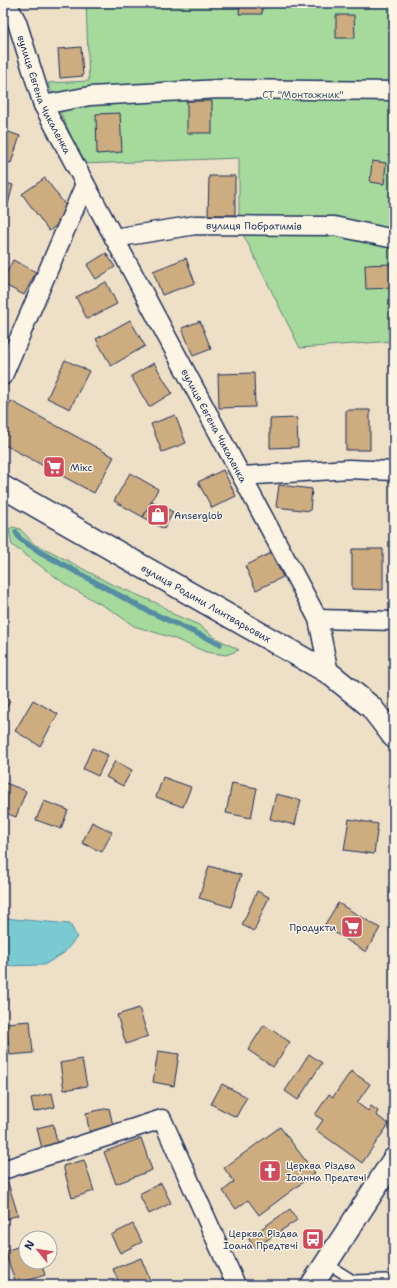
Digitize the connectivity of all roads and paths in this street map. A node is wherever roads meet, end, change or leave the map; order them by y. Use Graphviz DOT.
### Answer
graph roads {
  1 [pos="7,3"];
  2 [pos="394,91"];
  3 [pos="43,105"];
  4 [pos="85,184"];
  5 [pos="114,238"];
  6 [pos="394,239"];
  7 [pos="3,376"];
  8 [pos="394,471"];
  9 [pos="242,476"];
  10 [pos="3,486"];
  11 [pos="318,619"];
  12 [pos="394,621"];
  13 [pos="329,673"];
  14 [pos="394,737"];
  15 [pos="394,1159"];
  16 [pos="7,1169"];
  17 [pos="326,1263"];
  18 [pos="394,1282"];
  19 [pos="353,1283"];
  20 [pos="236,1285"];
  21 [pos="312,1285"];
  1 -- 3 [label="street, вулиця Євгена Чикаленка"];
  2 -- 3 [label="street"];
  3 -- 4 [label="street, вулиця Євгена Чикаленка"];
  4 -- 5 [label="street, вулиця Євгена Чикаленка"];
  4 -- 7 [label="street"];
  5 -- 6 [label="street, вулиця Побратимів"];
  5 -- 9 [label="street, вулиця Євгена Чикаленка"];
  8 -- 9 [label="street"];
  9 -- 11 [label="street, вулиця Євгена Чикаленка"];
  10 -- 13 [label="main road, вулиця Родини Линтварьових"];
  11 -- 12 [label="street"];
  11 -- 13 [label="street, вулиця Євгена Чикаленка"];
  13 -- 14 [label="main road, вулиця Родини Линтварьових"];
  15 -- 17 [label="main road"];
  16 -- 20 [label="street"];
  17 -- 19 [label="lane"];
  17 -- 21 [label="main road"];
  18 -- 19 [label="lane"];
}
